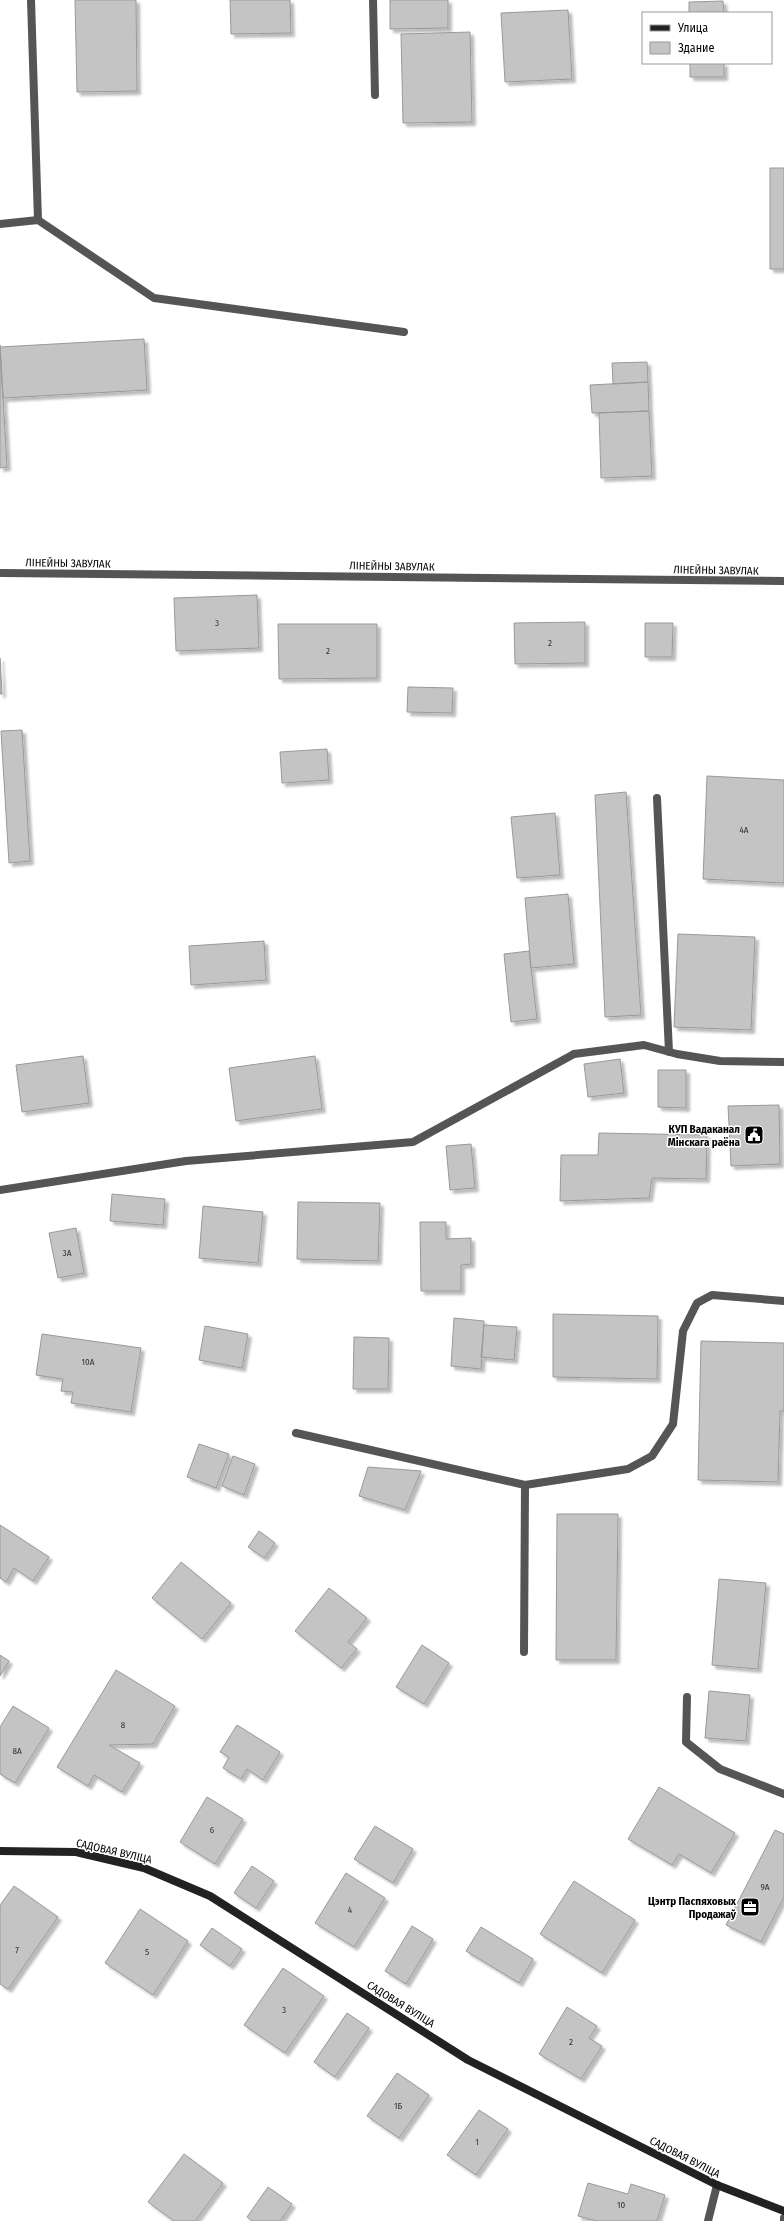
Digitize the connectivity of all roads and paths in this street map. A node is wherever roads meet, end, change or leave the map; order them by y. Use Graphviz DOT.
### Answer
graph roads {
  1 [pos="30,0"];
  2 [pos="373,0"];
  3 [pos="375,95"];
  4 [pos="38,220"];
  5 [pos="0,224"];
  6 [pos="404,332"];
  7 [pos="0,573"];
  8 [pos="784,581"];
  9 [pos="657,798"];
  10 [pos="669,1052"];
  11 [pos="784,1062"];
  12 [pos="0,1190"];
  13 [pos="784,1301"];
  14 [pos="296,1433"];
  15 [pos="525,1485"];
  16 [pos="524,1652"];
  17 [pos="686,1698"];
  18 [pos="784,1794"];
  19 [pos="0,1851"];
  20 [pos="716,2185"];
  21 [pos="784,2211"];
  22 [pos="708,2221"];
  1 -- 4 [label="street"];
  2 -- 3 [label="street"];
  4 -- 5 [label="street"];
  4 -- 6 [label="street"];
  7 -- 8 [label="street, ЛІНЕЙНЫ ЗАВУЛАК"];
  9 -- 10 [label="street"];
  10 -- 11 [label="street"];
  10 -- 12 [label="street"];
  13 -- 15 [label="street"];
  14 -- 15 [label="street"];
  15 -- 16 [label="street"];
  17 -- 18 [label="street"];
  19 -- 20 [label="street, САДОВАЯ ВУЛІЦА"];
  20 -- 21 [label="street, САДОВАЯ ВУЛІЦА"];
  20 -- 22 [label="street"];
}
